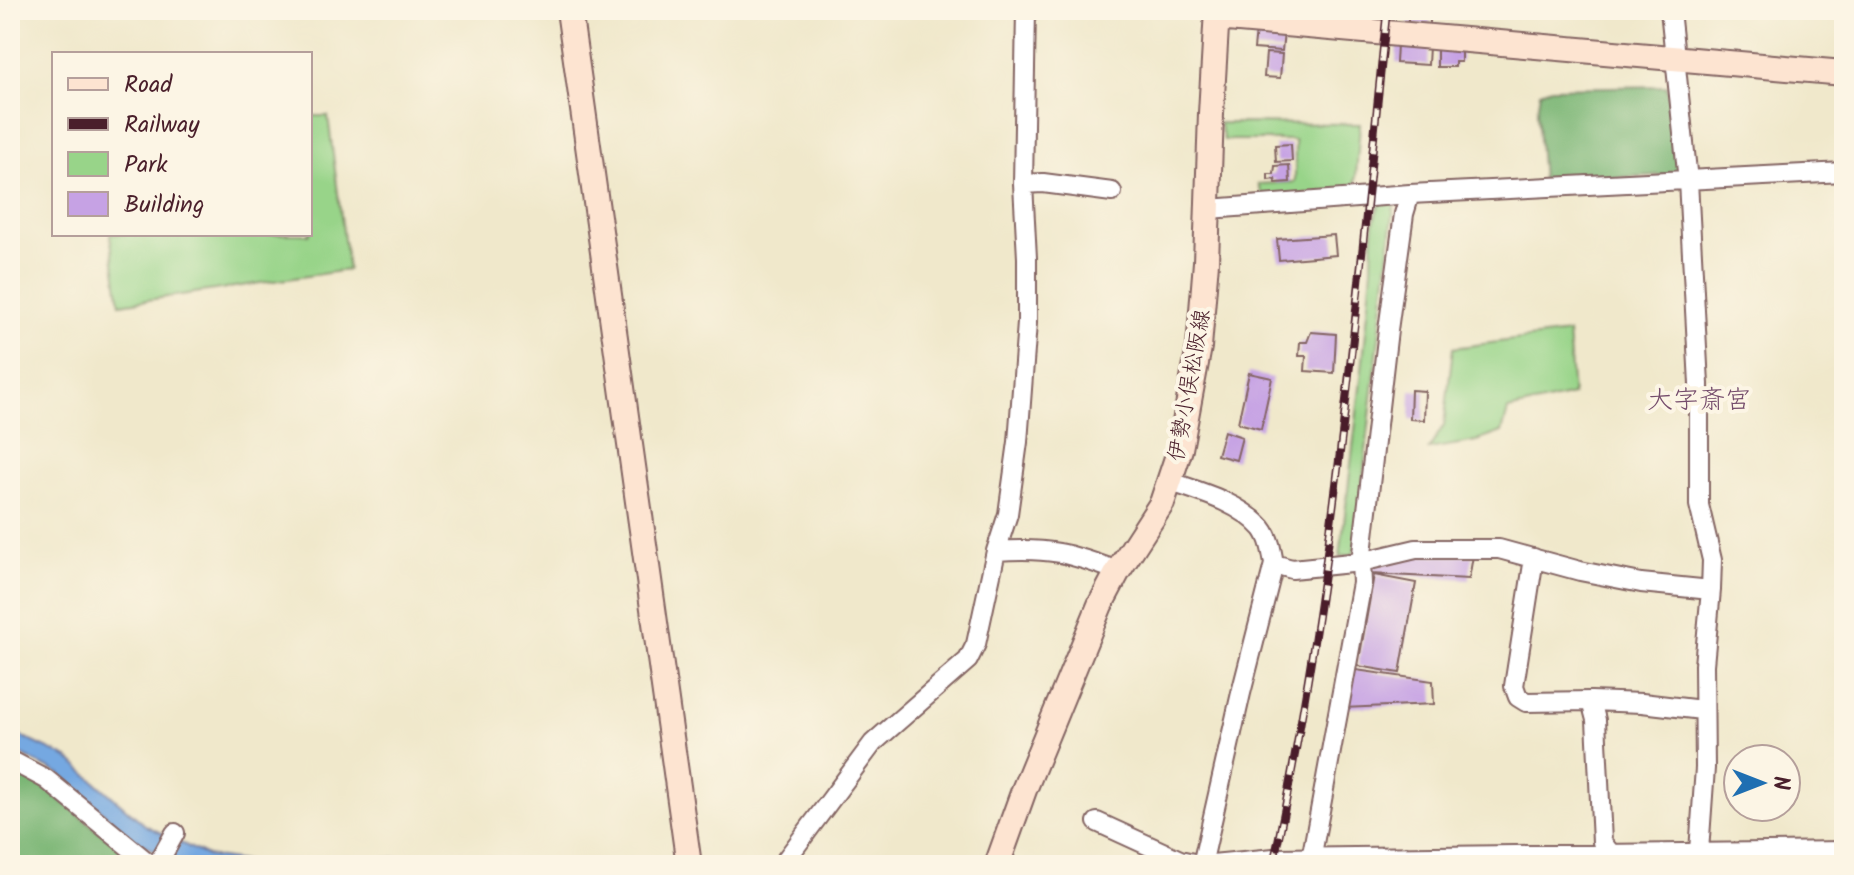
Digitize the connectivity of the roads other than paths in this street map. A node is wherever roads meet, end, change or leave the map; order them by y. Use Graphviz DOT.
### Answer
graph roads {
  1 [pos="569,10"];
  2 [pos="1026,10"];
  3 [pos="1670,10"];
  4 [pos="1217,14"];
  5 [pos="1677,59"];
  6 [pos="1844,73"];
  7 [pos="1844,172"];
  8 [pos="1688,181"];
  9 [pos="1023,184"];
  10 [pos="1112,192"];
  11 [pos="1410,194"];
  12 [pos="1209,209"];
  13 [pos="1171,482"];
  14 [pos="996,551"];
  15 [pos="1534,558"];
  16 [pos="1361,562"];
  17 [pos="1274,564"];
  18 [pos="1118,571"];
  19 [pos="1711,590"];
  20 [pos="1591,701"];
  21 [pos="1702,710"];
  22 [pos="10,760"];
  23 [pos="1097,822"];
  24 [pos="175,833"];
  25 [pos="1844,851"];
  26 [pos="1698,859"];
  27 [pos="1611,860"];
  28 [pos="1311,862"];
  29 [pos="156,863"];
  30 [pos="689,865"];
  31 [pos="782,865"];
  32 [pos="997,865"];
  33 [pos="1202,865"];
  1 -- 30 [label="street"];
  2 -- 9 [label="street"];
  3 -- 5 [label="street"];
  4 -- 5 [label="street"];
  4 -- 12 [label="street, 伊勢小俣松阪線"];
  5 -- 6 [label="street"];
  5 -- 8 [label="street"];
  7 -- 8 [label="street"];
  8 -- 11 [label="street"];
  8 -- 19 [label="street"];
  9 -- 10 [label="street"];
  9 -- 14 [label="street"];
  11 -- 12 [label="street"];
  11 -- 16 [label="street"];
  12 -- 13 [label="street, 伊勢小俣松阪線"];
  13 -- 17 [label="street"];
  13 -- 18 [label="street, 伊勢小俣松阪線"];
  14 -- 18 [label="street"];
  14 -- 31 [label="street"];
  15 -- 16 [label="street"];
  15 -- 19 [label="street"];
  15 -- 20 [label="street"];
  16 -- 17 [label="street"];
  16 -- 28 [label="street"];
  17 -- 33 [label="street"];
  18 -- 32 [label="street, 伊勢小俣松阪線"];
  19 -- 21 [label="street"];
  20 -- 21 [label="street"];
  20 -- 27 [label="street"];
  21 -- 26 [label="street"];
  22 -- 29 [label="street"];
  23 -- 33 [label="street"];
  24 -- 29 [label="street"];
  25 -- 26 [label="street"];
  26 -- 27 [label="street"];
  27 -- 28 [label="street"];
  28 -- 33 [label="street"];
}
